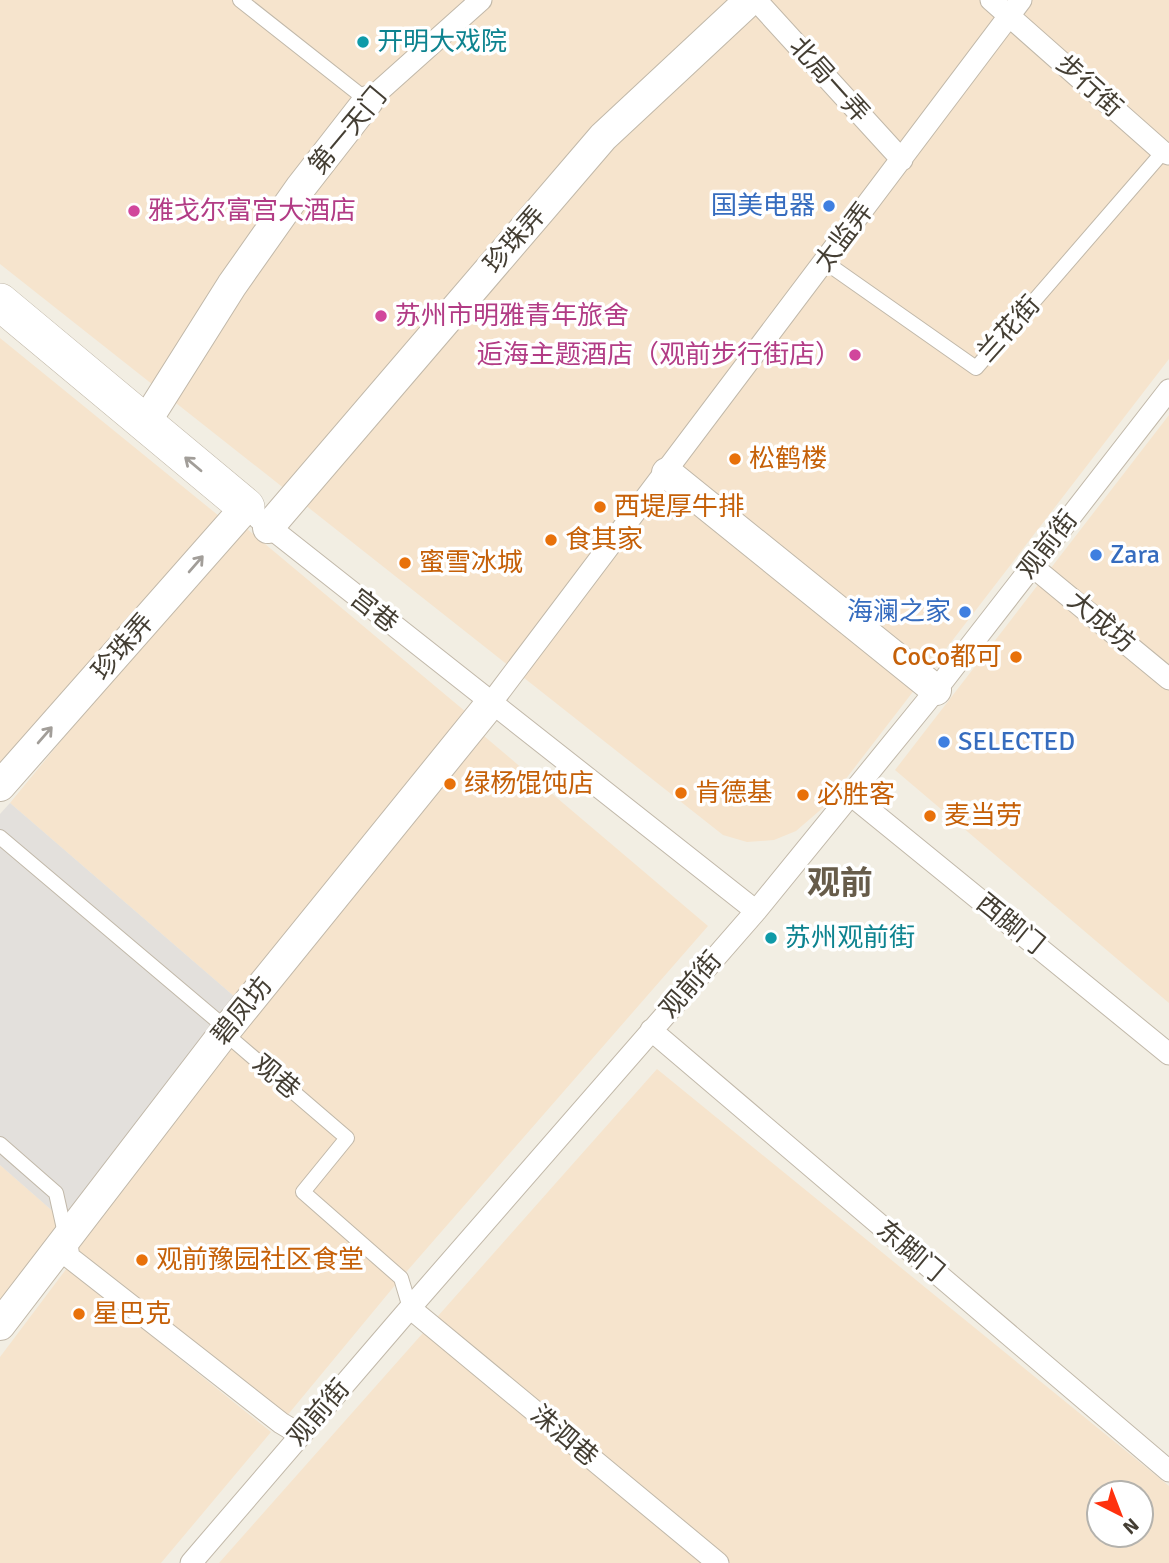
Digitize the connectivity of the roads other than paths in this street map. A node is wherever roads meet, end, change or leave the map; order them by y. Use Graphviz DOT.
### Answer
graph roads {
  1 [pos="240,0"];
  2 [pos="481,0"];
  3 [pos="750,0"];
  4 [pos="756,0"];
  5 [pos="991,0"];
  6 [pos="1015,8"];
  7 [pos="368,101"];
  8 [pos="1166,153"];
  9 [pos="902,160"];
  10 [pos="825,262"];
  11 [pos="0,302"];
  12 [pos="1169,390"];
  13 [pos="145,423"];
  14 [pos="667,473"];
  15 [pos="257,517"];
  16 [pos="1032,566"];
  17 [pos="1169,679"];
  18 [pos="936,690"];
  19 [pos="491,703"];
  20 [pos="0,786"];
  21 [pos="851,794"];
  22 [pos="0,837"];
  23 [pos="756,911"];
  24 [pos="227,1029"];
  25 [pos="652,1030"];
  26 [pos="1169,1054"];
  27 [pos="0,1144"];
  28 [pos="66,1239"];
  29 [pos="410,1308"];
  30 [pos="0,1325"];
  31 [pos="301,1435"];
  32 [pos="1169,1471"];
  33 [pos="191,1563"];
  34 [pos="718,1563"];
  1 -- 7 [label="lane"];
  2 -- 7 [label="street, 第一天门"];
  3 -- 15 [label="street, 珍珠弄"];
  4 -- 9 [label="street, 北局一弄"];
  5 -- 6 [label="street, 步行街"];
  6 -- 8 [label="street, 步行街"];
  6 -- 9 [label="street, 太监弄"];
  7 -- 13 [label="street, 第一天门"];
  8 -- 10 [label="lane, 兰花街"];
  9 -- 10 [label="street, 太监弄"];
  10 -- 14 [label="street, 太监弄"];
  11 -- 13 [label="street, 宫巷"];
  12 -- 16 [label="street, 观前街"];
  15 -- 13 [label="street, 宫巷, one-way"];
  14 -- 18 [label="street"];
  14 -- 19 [label="street, 太监弄"];
  15 -- 19 [label="street, 宫巷"];
  20 -- 15 [label="street, 珍珠弄, one-way"];
  16 -- 17 [label="street, 大成坊"];
  16 -- 18 [label="street, 观前街"];
  18 -- 21 [label="street, 观前街"];
  19 -- 23 [label="street, 宫巷"];
  19 -- 24 [label="street, 碧凤坊"];
  21 -- 23 [label="street, 观前街"];
  21 -- 26 [label="street, 西脚门"];
  22 -- 24 [label="lane, 观巷"];
  23 -- 25 [label="street, 观前街"];
  24 -- 28 [label="street, 碧凤坊"];
  24 -- 29 [label="lane, 观巷"];
  25 -- 29 [label="street, 观前街"];
  25 -- 32 [label="street, 东脚门"];
  27 -- 28 [label="lane"];
  28 -- 30 [label="street, 碧凤坊"];
  28 -- 31 [label="street"];
  29 -- 31 [label="street, 观前街"];
  29 -- 34 [label="street, 洙泗巷"];
  31 -- 33 [label="street, 观前街"];
}
